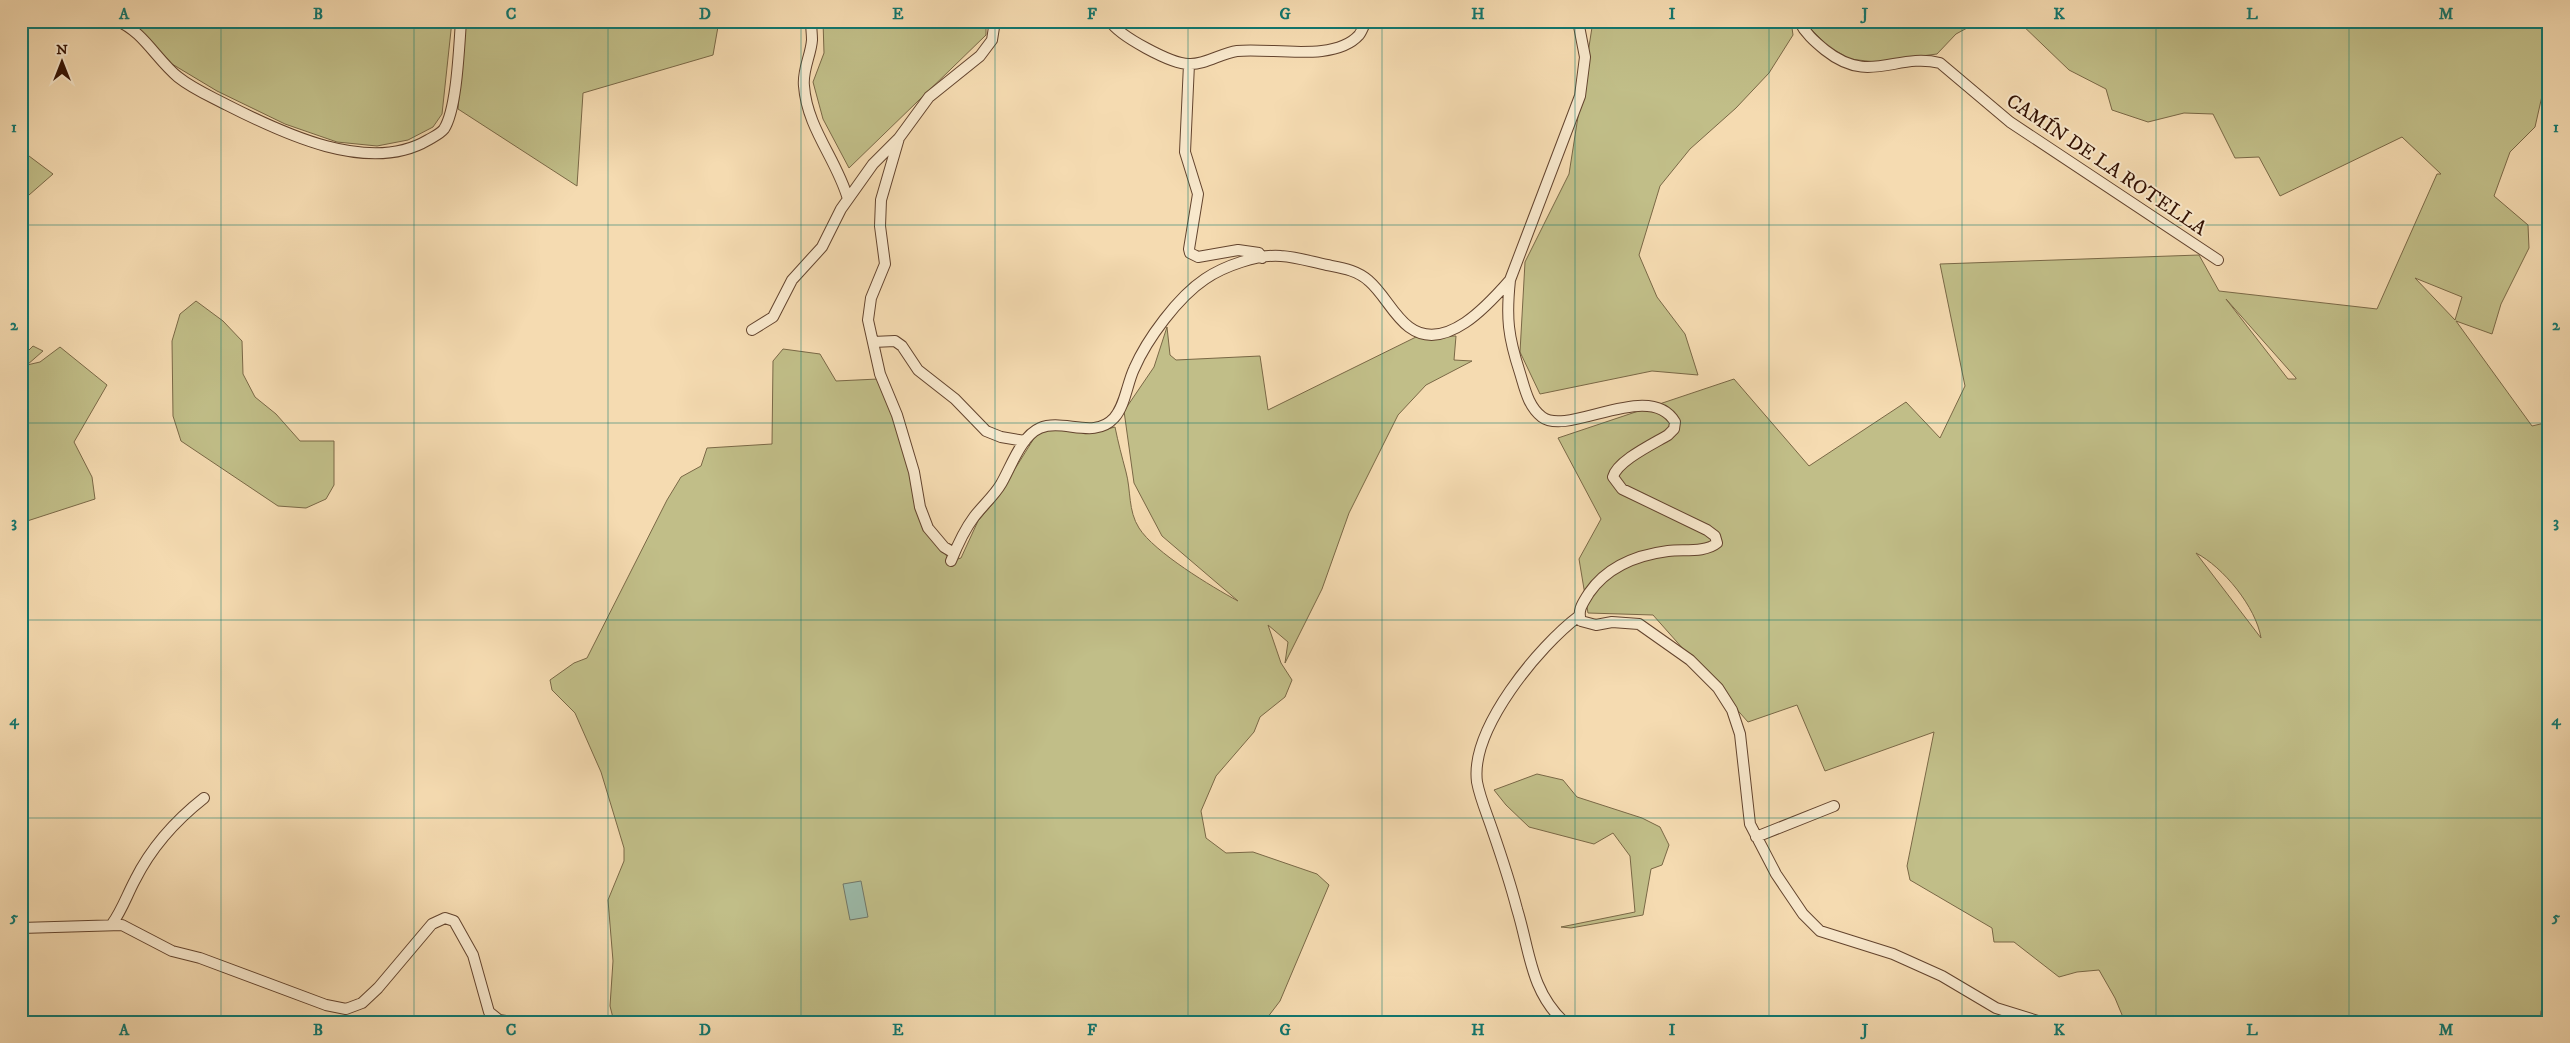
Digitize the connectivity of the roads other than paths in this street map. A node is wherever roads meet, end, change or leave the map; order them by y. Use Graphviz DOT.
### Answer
graph roads {
  1 [pos="116,21"];
  2 [pos="461,21"];
  3 [pos="811,21"];
  4 [pos="995,21"];
  5 [pos="1110,21"];
  6 [pos="1366,21"];
  7 [pos="1578,21"];
  8 [pos="1799,21"];
  9 [pos="1189,64"];
  10 [pos="899,138"];
  11 [pos="848,199"];
  12 [pos="1262,258"];
  13 [pos="2218,260"];
  14 [pos="1510,280"];
  15 [pos="752,330"];
  16 [pos="872,342"];
  17 [pos="1025,441"];
  18 [pos="1579,616"];
  19 [pos="204,798"];
  20 [pos="1834,806"];
  21 [pos="1756,837"];
  22 [pos="112,924"];
  23 [pos="21,928"];
  24 [pos="514,1022"];
  25 [pos="1564,1022"];
  26 [pos="2041,1022"];
  1 -- 2 [label="street"];
  3 -- 11 [label="street"];
  4 -- 10 [label="street"];
  5 -- 9 [label="street"];
  6 -- 9 [label="street"];
  7 -- 14 [label="street"];
  8 -- 13 [label="street, CAMÍN DE LA ROTELLA"];
  9 -- 12 [label="street"];
  10 -- 11 [label="street"];
  10 -- 16 [label="street"];
  11 -- 15 [label="street"];
  12 -- 14 [label="street"];
  12 -- 17 [label="street"];
  14 -- 18 [label="street"];
  16 -- 17 [label="street"];
  16 -- 17 [label="street"];
  18 -- 21 [label="street"];
  18 -- 25 [label="street"];
  19 -- 22 [label="street"];
  20 -- 21 [label="street"];
  21 -- 26 [label="street"];
  22 -- 23 [label="street"];
  22 -- 24 [label="street"];
}
